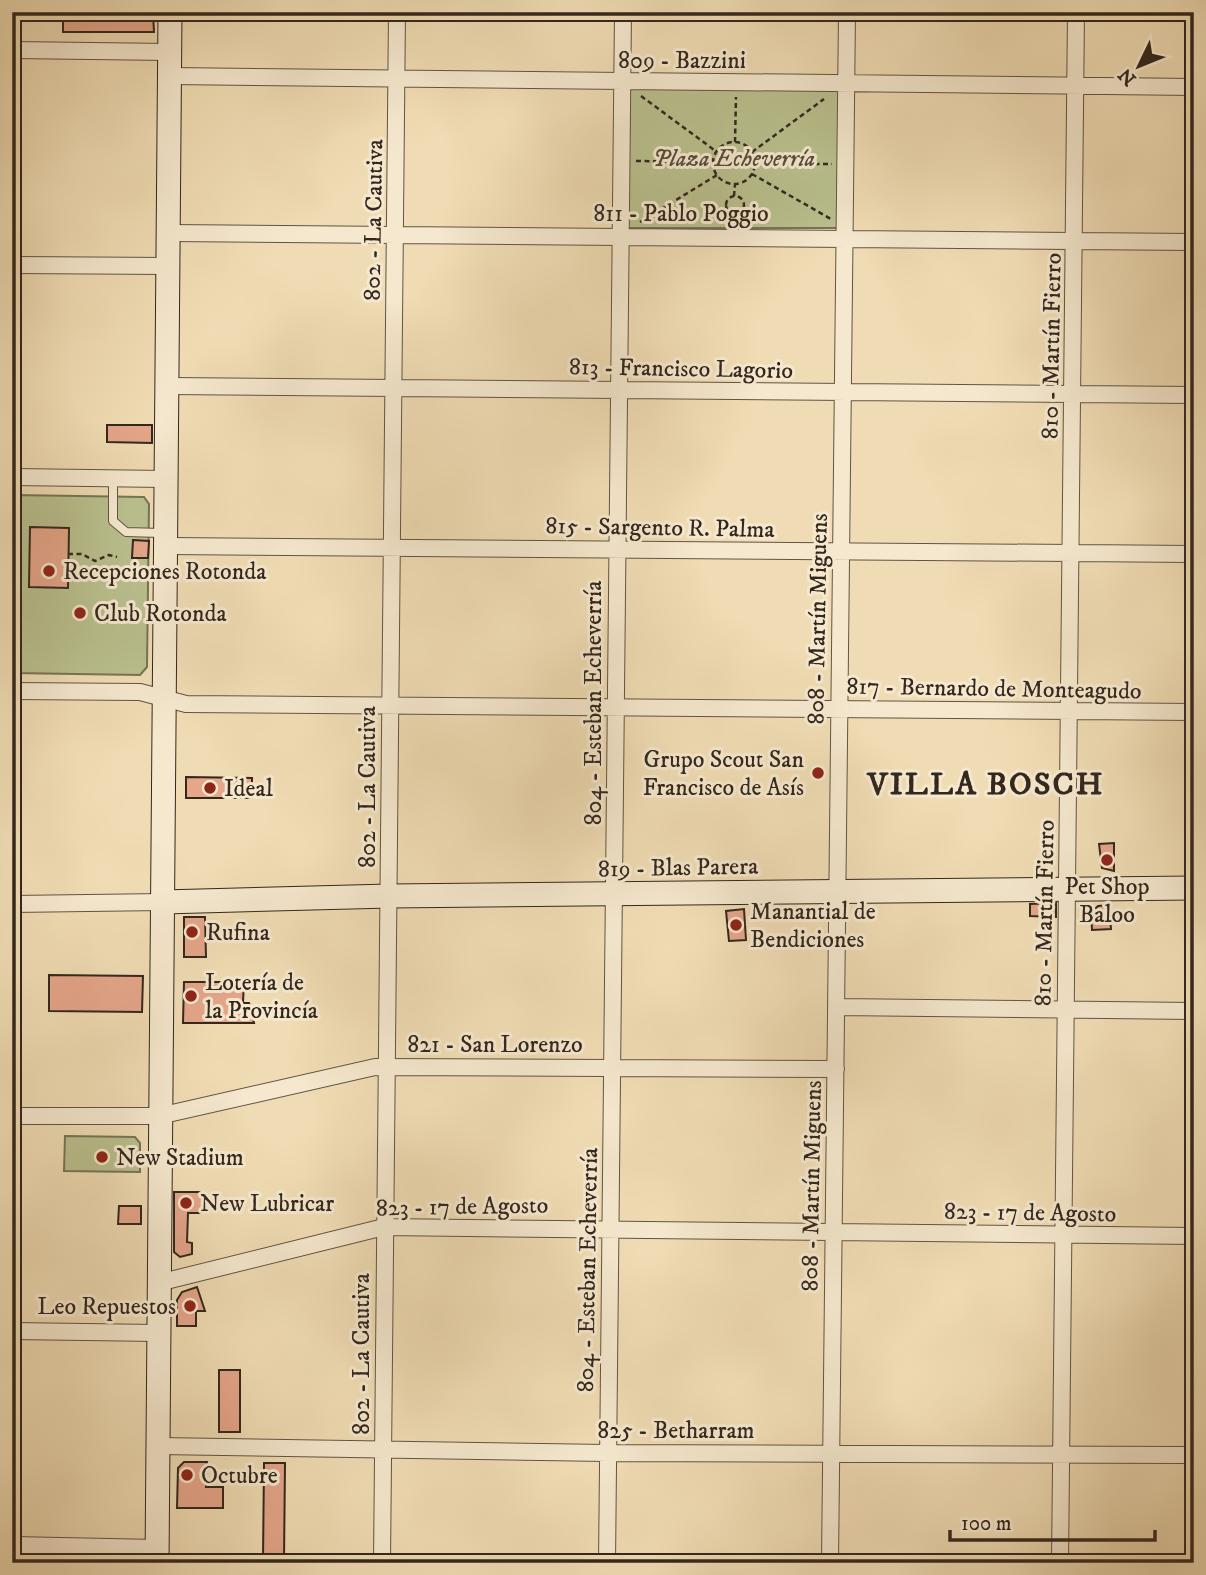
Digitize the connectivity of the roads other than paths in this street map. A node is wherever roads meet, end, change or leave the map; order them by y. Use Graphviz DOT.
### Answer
graph roads {
  1 [pos="170,12"];
  2 [pos="397,12"];
  3 [pos="623,12"];
  4 [pos="847,12"];
  5 [pos="1076,12"];
  6 [pos="12,50"];
  7 [pos="170,52"];
  8 [pos="170,76"];
  9 [pos="397,80"];
  10 [pos="847,82"];
  11 [pos="624,83"];
  12 [pos="1075,86"];
  13 [pos="1194,87"];
  14 [pos="620,229"];
  15 [pos="846,232"];
  16 [pos="169,233"];
  17 [pos="396,234"];
  18 [pos="1074,241"];
  19 [pos="1194,242"];
  20 [pos="12,265"];
  21 [pos="169,266"];
  22 [pos="168,386"];
  23 [pos="393,388"];
  24 [pos="618,390"];
  25 [pos="844,393"];
  26 [pos="1073,394"];
  27 [pos="1194,395"];
  28 [pos="12,477"];
  29 [pos="113,479"];
  30 [pos="166,480"];
  31 [pos="167,539"];
  32 [pos="394,547"];
  33 [pos="617,549"];
  34 [pos="842,552"];
  35 [pos="1072,553"];
  36 [pos="1194,554"];
  37 [pos="12,691"];
  38 [pos="165,699"];
  39 [pos="390,705"];
  40 [pos="616,708"];
  41 [pos="838,709"];
  42 [pos="1068,712"];
  43 [pos="1194,712"];
  44 [pos="1194,888"];
  45 [pos="1068,889"];
  46 [pos="838,891"];
  47 [pos="614,894"];
  48 [pos="390,896"];
  49 [pos="163,902"];
  50 [pos="12,904"];
  51 [pos="838,1007"];
  52 [pos="1066,1010"];
  53 [pos="1194,1011"];
  54 [pos="613,1066"];
  55 [pos="386,1067"];
  56 [pos="836,1069"];
  57 [pos="12,1116"];
  58 [pos="159,1116"];
  59 [pos="384,1227"];
  60 [pos="610,1228"];
  61 [pos="833,1230"];
  62 [pos="1063,1236"];
  63 [pos="1194,1236"];
  64 [pos="158,1283"];
  65 [pos="12,1331"];
  66 [pos="158,1333"];
  67 [pos="158,1446"];
  68 [pos="383,1449"];
  69 [pos="830,1452"];
  70 [pos="607,1453"];
  71 [pos="1062,1455"];
  72 [pos="1194,1455"];
  73 [pos="12,1545"];
  74 [pos="157,1555"];
  75 [pos="382,1563"];
  76 [pos="607,1563"];
  77 [pos="830,1563"];
  78 [pos="1060,1563"];
  1 -- 7 [label="main road"];
  2 -- 9 [label="street, 802 - La Cautiva"];
  3 -- 11 [label="street, 804 - Esteban Echeverría"];
  4 -- 10 [label="street, 808 - Martín Miguens"];
  5 -- 12 [label="street, 810 - Martín Fierro"];
  6 -- 7 [label="street"];
  7 -- 8 [label="main road"];
  8 -- 9 [label="street, 809 - Bazzini"];
  8 -- 16 [label="main road"];
  9 -- 11 [label="street, 809 - Bazzini"];
  9 -- 17 [label="street, 802 - La Cautiva"];
  10 -- 11 [label="street, 809 - Bazzini"];
  10 -- 12 [label="street, 809 - Bazzini"];
  10 -- 15 [label="street, 808 - Martín Miguens"];
  11 -- 14 [label="street, 804 - Esteban Echeverría"];
  12 -- 13 [label="street, 809 - Bazzini"];
  12 -- 18 [label="street, 810 - Martín Fierro"];
  14 -- 15 [label="street, 811 - Pablo Poggio"];
  14 -- 17 [label="street, 811 - Pablo Poggio"];
  14 -- 24 [label="street, 804 - Esteban Echeverría"];
  15 -- 18 [label="street, 811 - Pablo Poggio"];
  15 -- 25 [label="street, 808 - Martín Miguens"];
  16 -- 17 [label="street, 811 - Pablo Poggio"];
  16 -- 21 [label="main road"];
  17 -- 23 [label="street, 802 - La Cautiva"];
  18 -- 19 [label="street, 811 - Pablo Poggio"];
  18 -- 26 [label="street, 810 - Martín Fierro"];
  20 -- 21 [label="street"];
  21 -- 22 [label="main road"];
  22 -- 23 [label="street, 813 - Francisco Lagorio"];
  22 -- 30 [label="main road"];
  23 -- 24 [label="street, 813 - Francisco Lagorio"];
  23 -- 32 [label="street, 802 - La Cautiva"];
  24 -- 25 [label="street, 813 - Francisco Lagorio"];
  24 -- 33 [label="street, 804 - Esteban Echeverría"];
  25 -- 26 [label="street, 813 - Francisco Lagorio"];
  25 -- 34 [label="street, 808 - Martín Miguens"];
  26 -- 27 [label="street, 813 - Francisco Lagorio"];
  26 -- 35 [label="street, 810 - Martín Fierro"];
  28 -- 29 [label="street"];
  29 -- 30 [label="street"];
  29 -- 31 [label="lane"];
  30 -- 31 [label="main road"];
  31 -- 32 [label="street, 815 - Sargento R. Palma"];
  31 -- 38 [label="main road"];
  32 -- 33 [label="street, 815 - Sargento R. Palma"];
  32 -- 39 [label="street, 802 - La Cautiva"];
  33 -- 34 [label="street, 815 - Sargento R. Palma"];
  33 -- 40 [label="street, 804 - Esteban Echeverría"];
  34 -- 35 [label="street, 815 - Sargento R. Palma"];
  34 -- 41 [label="street, 808 - Martín Miguens"];
  35 -- 36 [label="street, 815 - Sargento R. Palma"];
  35 -- 42 [label="street, 810 - Martín Fierro"];
  37 -- 38 [label="street, 817 - Bernardo de Monteagudo"];
  38 -- 39 [label="street, 817 - Bernardo de Monteagudo"];
  38 -- 49 [label="main road"];
  39 -- 40 [label="street, 817 - Bernardo de Monteagudo"];
  39 -- 48 [label="street, 802 - La Cautiva"];
  40 -- 41 [label="street, 817 - Bernardo de Monteagudo"];
  40 -- 47 [label="street, 804 - Esteban Echeverría"];
  41 -- 42 [label="street, 817 - Bernardo de Monteagudo"];
  41 -- 46 [label="street, 808 - Martín Miguens"];
  42 -- 43 [label="street, 817 - Bernardo de Monteagudo"];
  42 -- 45 [label="street, 810 - Martín Fierro"];
  44 -- 45 [label="main road, 819 - Blas Parera"];
  45 -- 46 [label="main road, 819 - Blas Parera"];
  45 -- 52 [label="street, 810 - Martín Fierro"];
  46 -- 47 [label="main road, 819 - Blas Parera"];
  46 -- 51 [label="street, 808 - Martín Miguens"];
  47 -- 48 [label="main road, 819 - Blas Parera"];
  47 -- 54 [label="street, 804 - Esteban Echeverría"];
  48 -- 49 [label="main road, 819 - Blas Parera"];
  48 -- 55 [label="street, 802 - La Cautiva"];
  49 -- 50 [label="street"];
  49 -- 58 [label="main road"];
  51 -- 52 [label="street"];
  51 -- 56 [label="street, 808 - Martín Miguens"];
  52 -- 53 [label="street"];
  52 -- 62 [label="street, 810 - Martín Fierro"];
  54 -- 55 [label="street, 821 - San Lorenzo"];
  54 -- 56 [label="street, 821 - San Lorenzo"];
  54 -- 60 [label="street, 804 - Esteban Echeverría"];
  55 -- 58 [label="street, 821 - San Lorenzo"];
  55 -- 59 [label="street, 802 - La Cautiva"];
  56 -- 61 [label="street, 808 - Martín Miguens"];
  57 -- 58 [label="street, 821 - San Lorenzo"];
  58 -- 64 [label="main road"];
  59 -- 60 [label="street, 823 - 17 de Agosto"];
  59 -- 64 [label="street, 823 - 17 de Agosto"];
  59 -- 68 [label="street, 802 - La Cautiva"];
  60 -- 61 [label="street, 823 - 17 de Agosto"];
  60 -- 70 [label="street, 804 - Esteban Echeverría"];
  61 -- 62 [label="street, 823 - 17 de Agosto"];
  61 -- 69 [label="street, 808 - Martín Miguens"];
  62 -- 63 [label="street, 823 - 17 de Agosto"];
  62 -- 71 [label="street, 810 - Martín Fierro"];
  64 -- 66 [label="main road"];
  65 -- 66 [label="street"];
  66 -- 67 [label="main road"];
  67 -- 68 [label="street, 825 - Betharram"];
  67 -- 74 [label="main road"];
  68 -- 70 [label="street, 825 - Betharram"];
  68 -- 75 [label="street, 802 - La Cautiva"];
  69 -- 70 [label="street, 825 - Betharram"];
  69 -- 71 [label="street, 825 - Betharram"];
  69 -- 77 [label="street, 808 - Martín Miguens"];
  70 -- 76 [label="street, 804 - Esteban Echeverría"];
  71 -- 72 [label="street, 825 - Betharram"];
  71 -- 78 [label="street, 810 - Martín Fierro"];
  73 -- 74 [label="street"];
}
